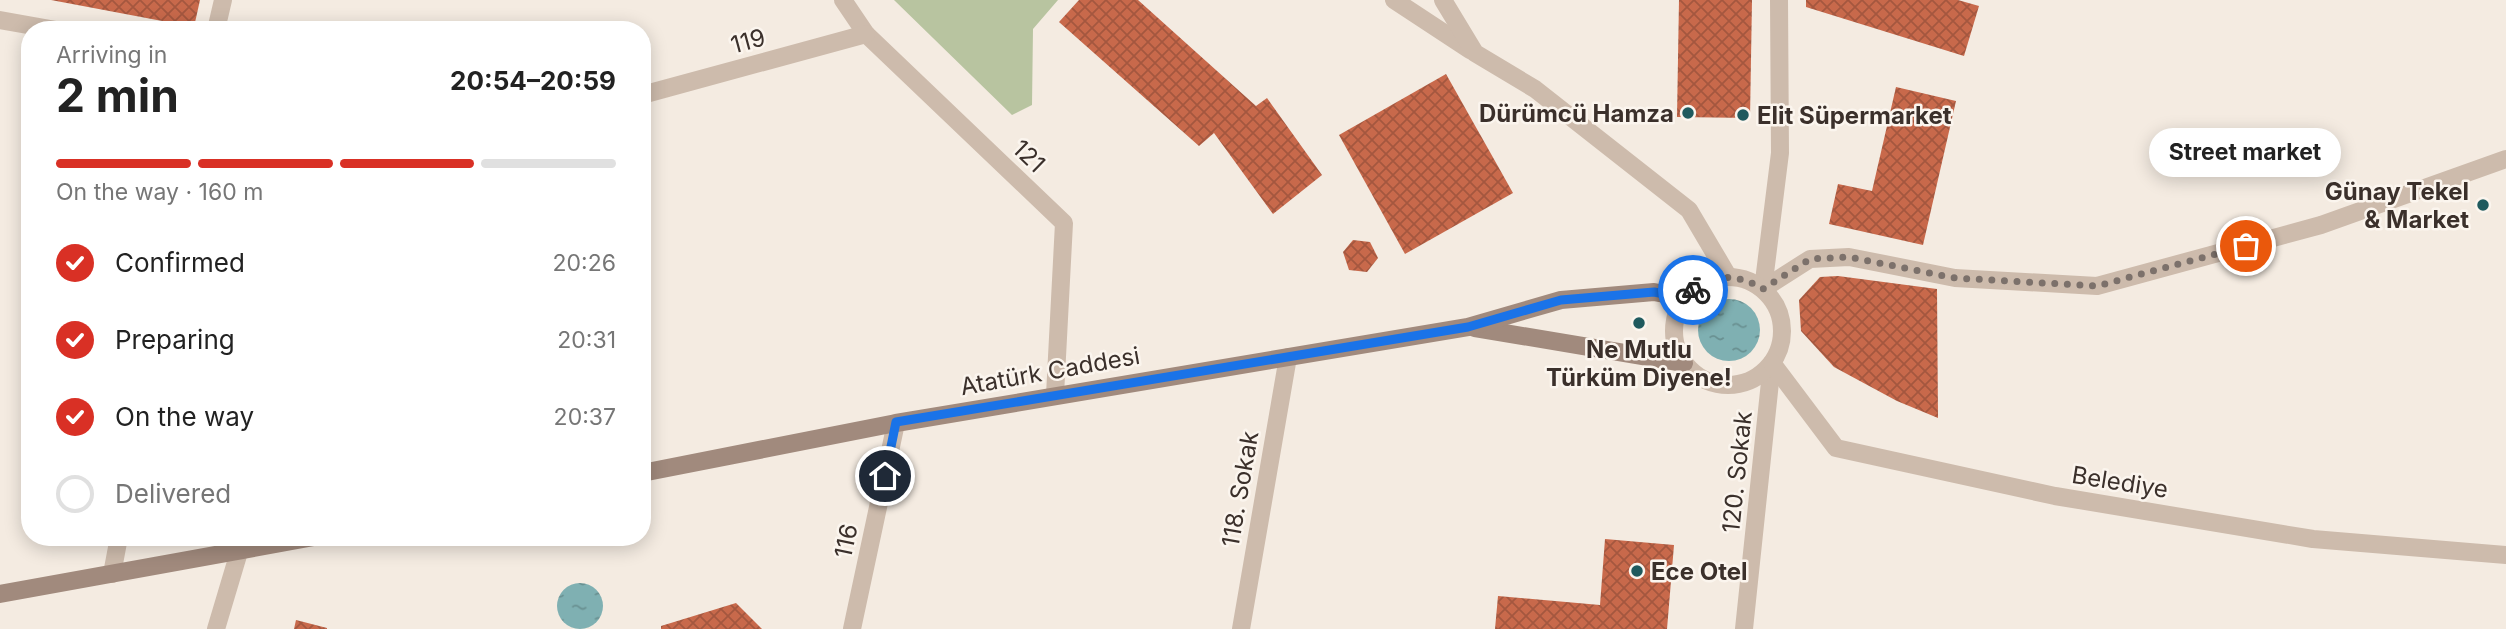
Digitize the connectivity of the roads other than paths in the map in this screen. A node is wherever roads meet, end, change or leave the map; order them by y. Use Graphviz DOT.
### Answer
graph roads {
  1 [pos="223,0"];
  2 [pos="843,0"];
  3 [pos="1394,0"];
  4 [pos="1443,0"];
  5 [pos="1779,0"];
  6 [pos="0,20"];
  7 [pos="218,21"];
  8 [pos="21,24"];
  9 [pos="866,34"];
  10 [pos="1475,53"];
  11 [pos="651,93"];
  12 [pos="2506,159"];
  13 [pos="1728,276"];
  14 [pos="1763,289"];
  15 [pos="1685,298"];
  16 [pos="1468,327"];
  17 [pos="1289,357"];
  18 [pos="1684,363"];
  19 [pos="1772,363"];
  20 [pos="1055,395"];
  21 [pos="896,422"];
  22 [pos="651,470"];
  23 [pos="117,546"];
  24 [pos="269,546"];
  25 [pos="239,552"];
  26 [pos="2506,555"];
  27 [pos="112,574"];
  28 [pos="0,594"];
  29 [pos="216,629"];
  30 [pos="852,629"];
  31 [pos="1241,629"];
  32 [pos="1744,629"];
  1 -- 7 [label="street"];
  2 -- 9 [label="street, 121"];
  3 -- 10 [label="street"];
  4 -- 10 [label="street"];
  5 -- 14 [label="street"];
  6 -- 8 [label="street"];
  9 -- 11 [label="street, 119"];
  9 -- 20 [label="street, 121"];
  10 -- 13 [label="street"];
  12 -- 14 [label="street"];
  13 -- 14 [label="street"];
  13 -- 15 [label="street"];
  14 -- 19 [label="street"];
  15 -- 16 [label="main road, Atatürk Caddesi"];
  15 -- 18 [label="street"];
  16 -- 17 [label="main road, Atatürk Caddesi"];
  16 -- 18 [label="main road, Atatürk Caddesi"];
  17 -- 20 [label="main road, Atatürk Caddesi"];
  17 -- 31 [label="street, 118. Sokak"];
  18 -- 19 [label="street"];
  19 -- 26 [label="street, Belediye"];
  19 -- 32 [label="street, 120. Sokak"];
  20 -- 21 [label="main road, Atatürk Caddesi"];
  21 -- 22 [label="main road, Atatürk Caddesi"];
  21 -- 30 [label="street, 116"];
  23 -- 27 [label="street"];
  24 -- 25 [label="main road"];
  25 -- 27 [label="main road"];
  25 -- 29 [label="street"];
  27 -- 28 [label="main road"];
}
